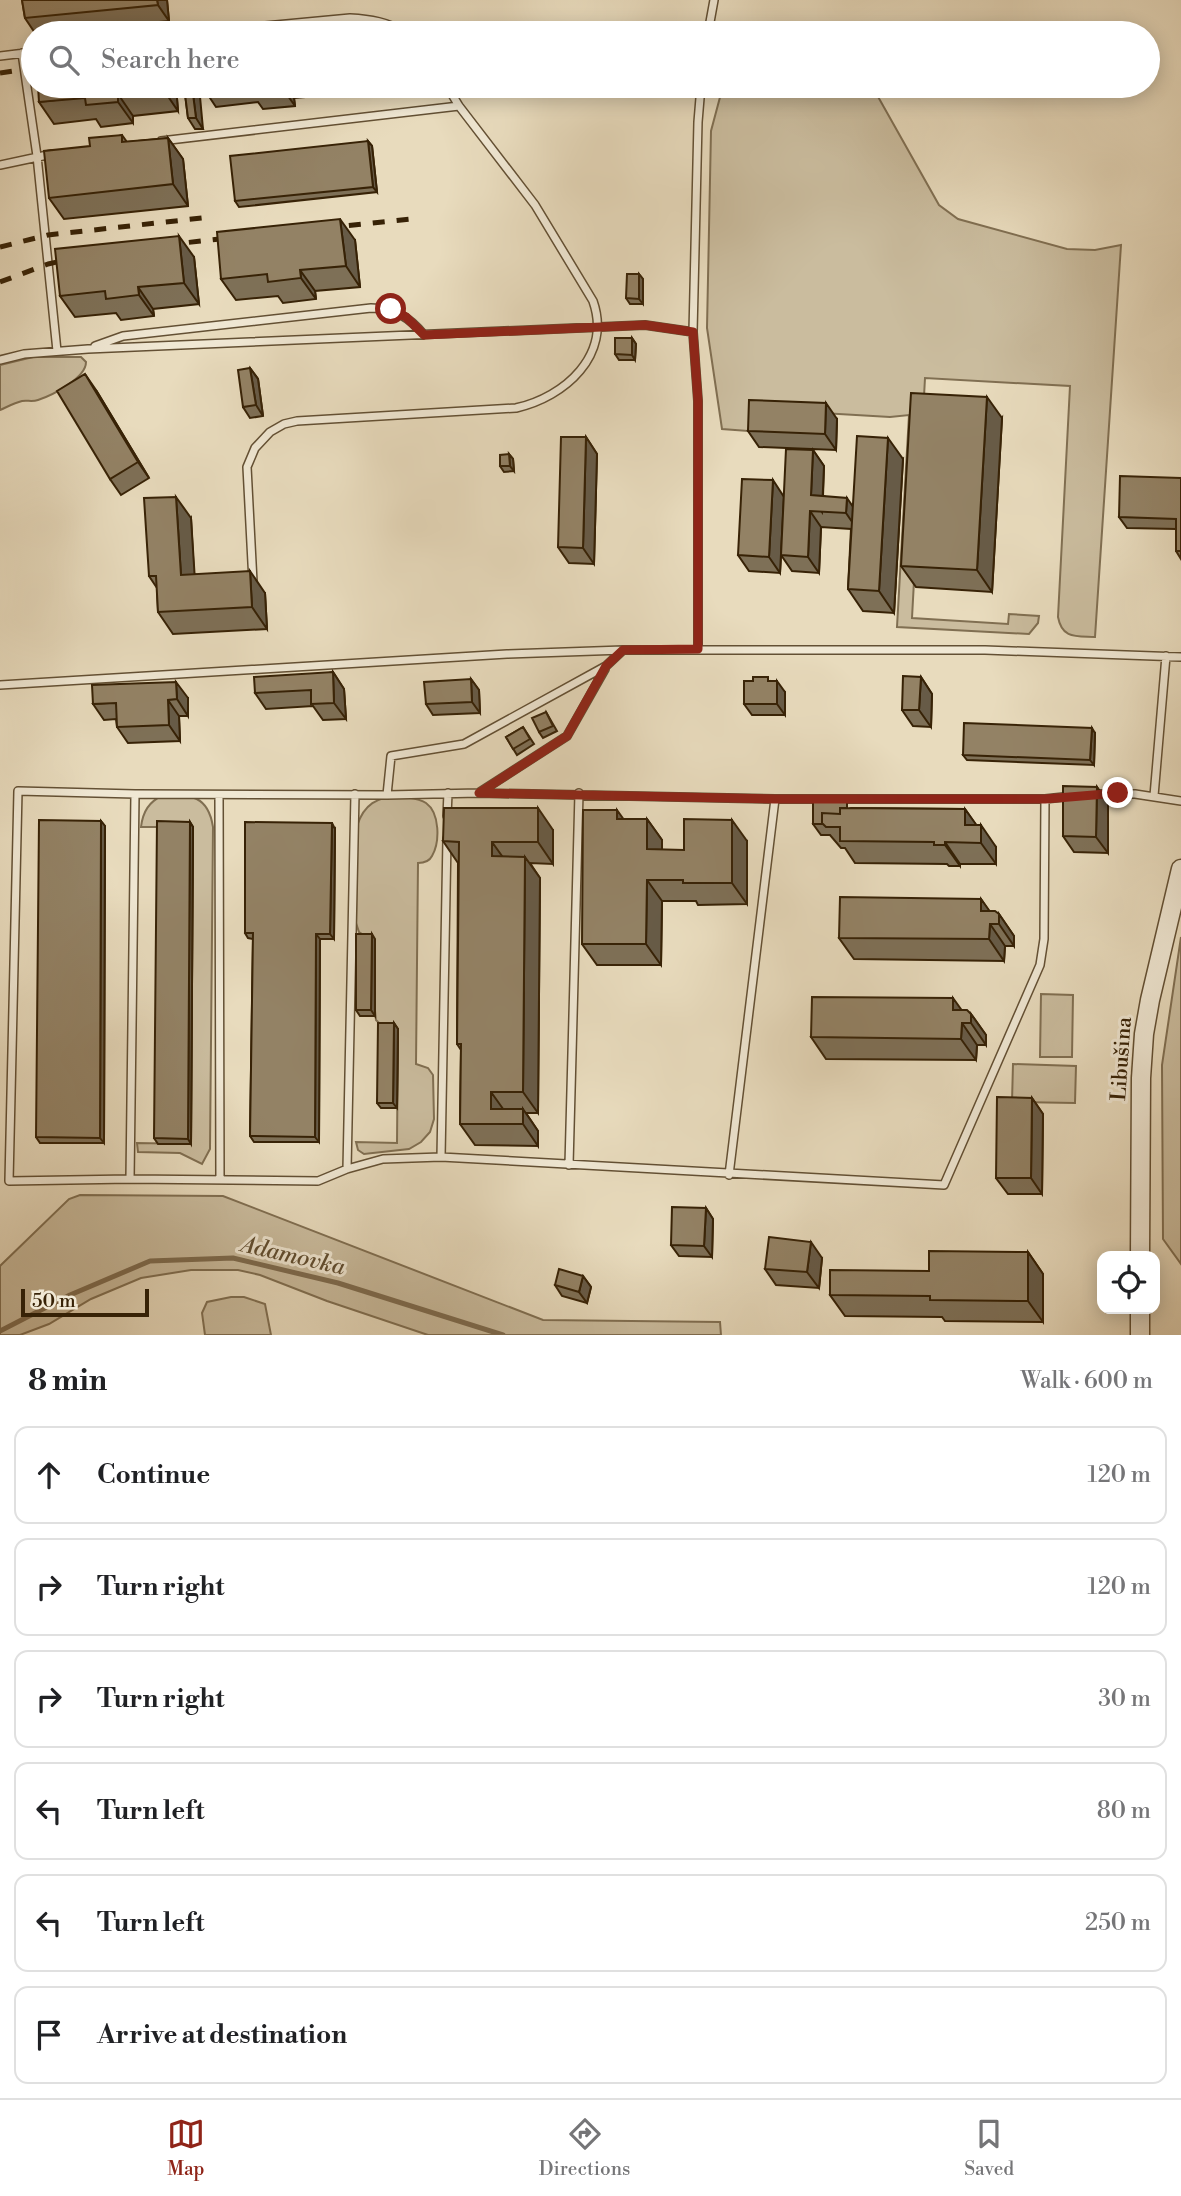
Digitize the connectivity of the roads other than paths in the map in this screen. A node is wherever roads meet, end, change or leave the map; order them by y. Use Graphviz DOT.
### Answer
graph roads {
  1 [pos="714,0"];
  2 [pos="318,21"];
  3 [pos="377,21"];
  4 [pos="710,21"];
  5 [pos="21,53"];
  6 [pos="0,56"];
  7 [pos="29,98"];
  8 [pos="455,98"];
  9 [pos="700,98"];
  10 [pos="460,106"];
  11 [pos="146,143"];
  12 [pos="65,152"];
  13 [pos="37,156"];
  14 [pos="0,165"];
  15 [pos="598,328"];
  16 [pos="693,332"];
  17 [pos="424,335"];
  18 [pos="88,349"];
  19 [pos="57,351"];
  20 [pos="0,360"];
  21 [pos="253,582"];
  22 [pos="698,649"];
  23 [pos="623,650"];
  24 [pos="1166,656"];
  25 [pos="1181,657"];
  26 [pos="606,666"];
  27 [pos="0,685"];
  28 [pos="448,793"];
  29 [pos="479,793"];
  30 [pos="579,793"];
  31 [pos="135,794"];
  32 [pos="219,794"];
  33 [pos="355,794"];
  34 [pos="387,795"];
  35 [pos="1154,796"];
  36 [pos="775,799"];
  37 [pos="1045,799"];
  38 [pos="1181,801"];
  39 [pos="447,820"];
  40 [pos="447,833"];
  41 [pos="1181,869"];
  42 [pos="441,1157"];
  43 [pos="569,1166"];
  44 [pos="347,1169"];
  45 [pos="729,1175"];
  46 [pos="130,1179"];
  47 [pos="220,1180"];
  48 [pos="1140,1251"];
  49 [pos="1140,1314"];
  50 [pos="1140,1333"];
  1 -- 4 [label="lane"];
  2 -- 3 [label="lane"];
  5 -- 6 [label="lane"];
  7 -- 13 [label="lane"];
  8 -- 10 [label="lane"];
  9 -- 16 [label="lane"];
  10 -- 11 [label="lane"];
  10 -- 15 [label="lane"];
  12 -- 13 [label="lane"];
  13 -- 14 [label="lane"];
  13 -- 19 [label="lane"];
  15 -- 16 [label="lane"];
  15 -- 17 [label="lane"];
  15 -- 21 [label="lane"];
  16 -- 22 [label="lane"];
  17 -- 18 [label="lane"];
  17 -- 18 [label="lane"];
  18 -- 19 [label="lane"];
  19 -- 20 [label="lane"];
  22 -- 23 [label="lane"];
  22 -- 24 [label="lane"];
  23 -- 26 [label="lane"];
  23 -- 27 [label="lane"];
  24 -- 25 [label="lane"];
  24 -- 35 [label="lane"];
  26 -- 29 [label="lane"];
  26 -- 34 [label="lane"];
  28 -- 29 [label="lane"];
  28 -- 34 [label="lane"];
  28 -- 39 [label="lane"];
  29 -- 30 [label="lane"];
  30 -- 36 [label="lane"];
  30 -- 43 [label="lane"];
  31 -- 32 [label="lane"];
  31 -- 46 [label="lane"];
  31 -- 46 [label="lane"];
  32 -- 33 [label="lane"];
  32 -- 47 [label="lane"];
  33 -- 34 [label="lane"];
  33 -- 44 [label="lane"];
  35 -- 37 [label="lane"];
  35 -- 38 [label="lane"];
  36 -- 37 [label="lane"];
  36 -- 45 [label="lane"];
  37 -- 45 [label="lane"];
  40 -- 42 [label="lane"];
  41 -- 48 [label="street, Libušina"];
  42 -- 43 [label="lane"];
  42 -- 44 [label="lane"];
  43 -- 45 [label="lane"];
  44 -- 47 [label="lane"];
  46 -- 47 [label="lane"];
  49 -- 50 [label="street"];
}
